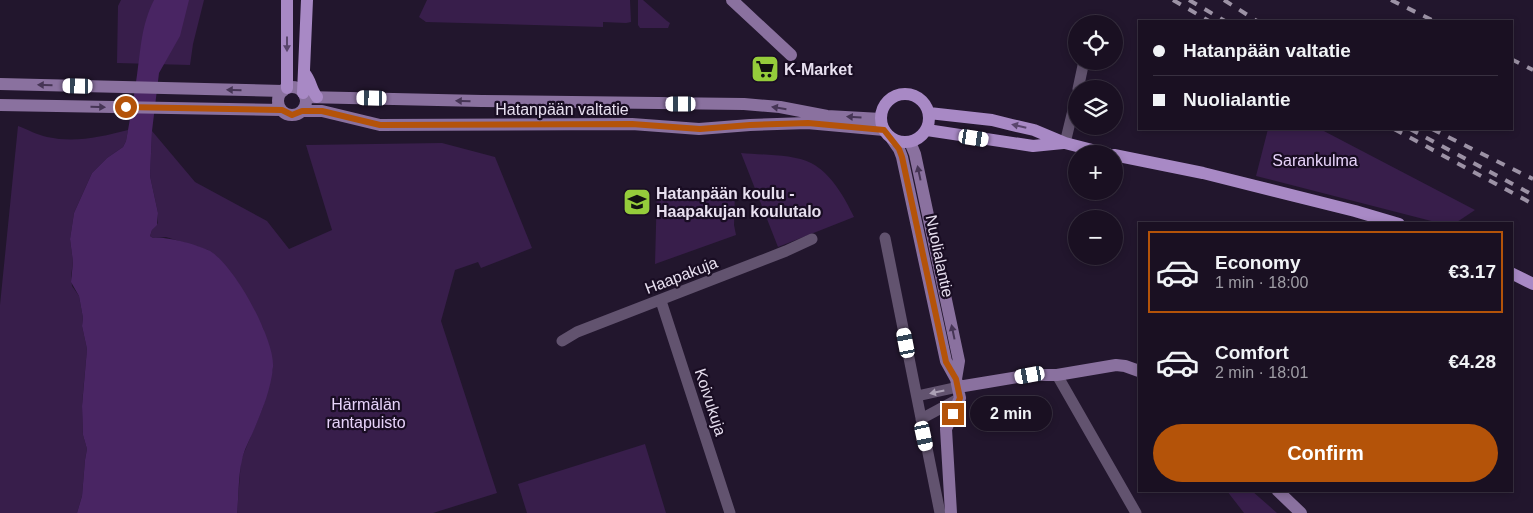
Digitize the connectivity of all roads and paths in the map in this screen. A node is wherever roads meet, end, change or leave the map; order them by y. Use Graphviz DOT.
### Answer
graph roads {
  1 [pos="287,0"];
  2 [pos="307,0"];
  3 [pos="732,0"];
  4 [pos="791,55"];
  5 [pos="0,84"];
  6 [pos="285,90"];
  7 [pos="308,95"];
  8 [pos="0,105"];
  9 [pos="282,110"];
  10 [pos="302,111"];
  11 [pos="929,113"];
  12 [pos="886,129"];
  13 [pos="927,130"];
  14 [pos="1068,131"];
  15 [pos="910,142"];
  16 [pos="1065,143"];
  17 [pos="1073,145"];
  18 [pos="1123,157"];
  19 [pos="1392,222"];
  20 [pos="885,238"];
  21 [pos="812,239"];
  22 [pos="1513,274"];
  23 [pos="1533,284"];
  24 [pos="661,301"];
  25 [pos="562,341"];
  26 [pos="1138,371"];
  27 [pos="1057,375"];
  28 [pos="958,388"];
  29 [pos="917,396"];
  30 [pos="921,419"];
  31 [pos="1279,492"];
  32 [pos="730,513"];
  33 [pos="940,513"];
  34 [pos="951,513"];
  35 [pos="1136,513"];
  36 [pos="1302,513"];
  1 -- 6 [label="main road, one-way"];
  2 -- 7 [label="main road"];
  3 -- 4 [label="main road"];
  6 -- 5 [label="main road, one-way"];
  6 -- 7 [label="main road"];
  6 -- 9 [label="main road"];
  7 -- 10 [label="main road"];
  12 -- 7 [label="main road, Hatanpään valtatie, one-way"];
  8 -- 9 [label="main road, one-way"];
  9 -- 10 [label="main road"];
  10 -- 12 [label="main road, Hatanpään valtatie"];
  11 -- 12 [label="main road"];
  11 -- 13 [label="main road"];
  16 -- 11 [label="main road, one-way"];
  12 -- 15 [label="main road"];
  12 -- 28 [label="main road, Nuolialantie"];
  13 -- 15 [label="main road"];
  13 -- 16 [label="main road"];
  14 -- 16 [label="street"];
  28 -- 15 [label="main road, Nuolialantie, one-way"];
  16 -- 17 [label="main road"];
  18 -- 19 [label="main road"];
  20 -- 29 [label="street"];
  21 -- 24 [label="street, Haapakuja"];
  22 -- 23 [label="main road"];
  24 -- 25 [label="street, Haapakuja"];
  24 -- 32 [label="street, Koivukuja"];
  26 -- 27 [label="main road"];
  27 -- 28 [label="main road"];
  27 -- 35 [label="street"];
  28 -- 29 [label="street, one-way"];
  28 -- 30 [label="street"];
  28 -- 34 [label="main road, Nuolialantie"];
  29 -- 30 [label="street"];
  30 -- 33 [label="street"];
  31 -- 36 [label="main road"];
}
